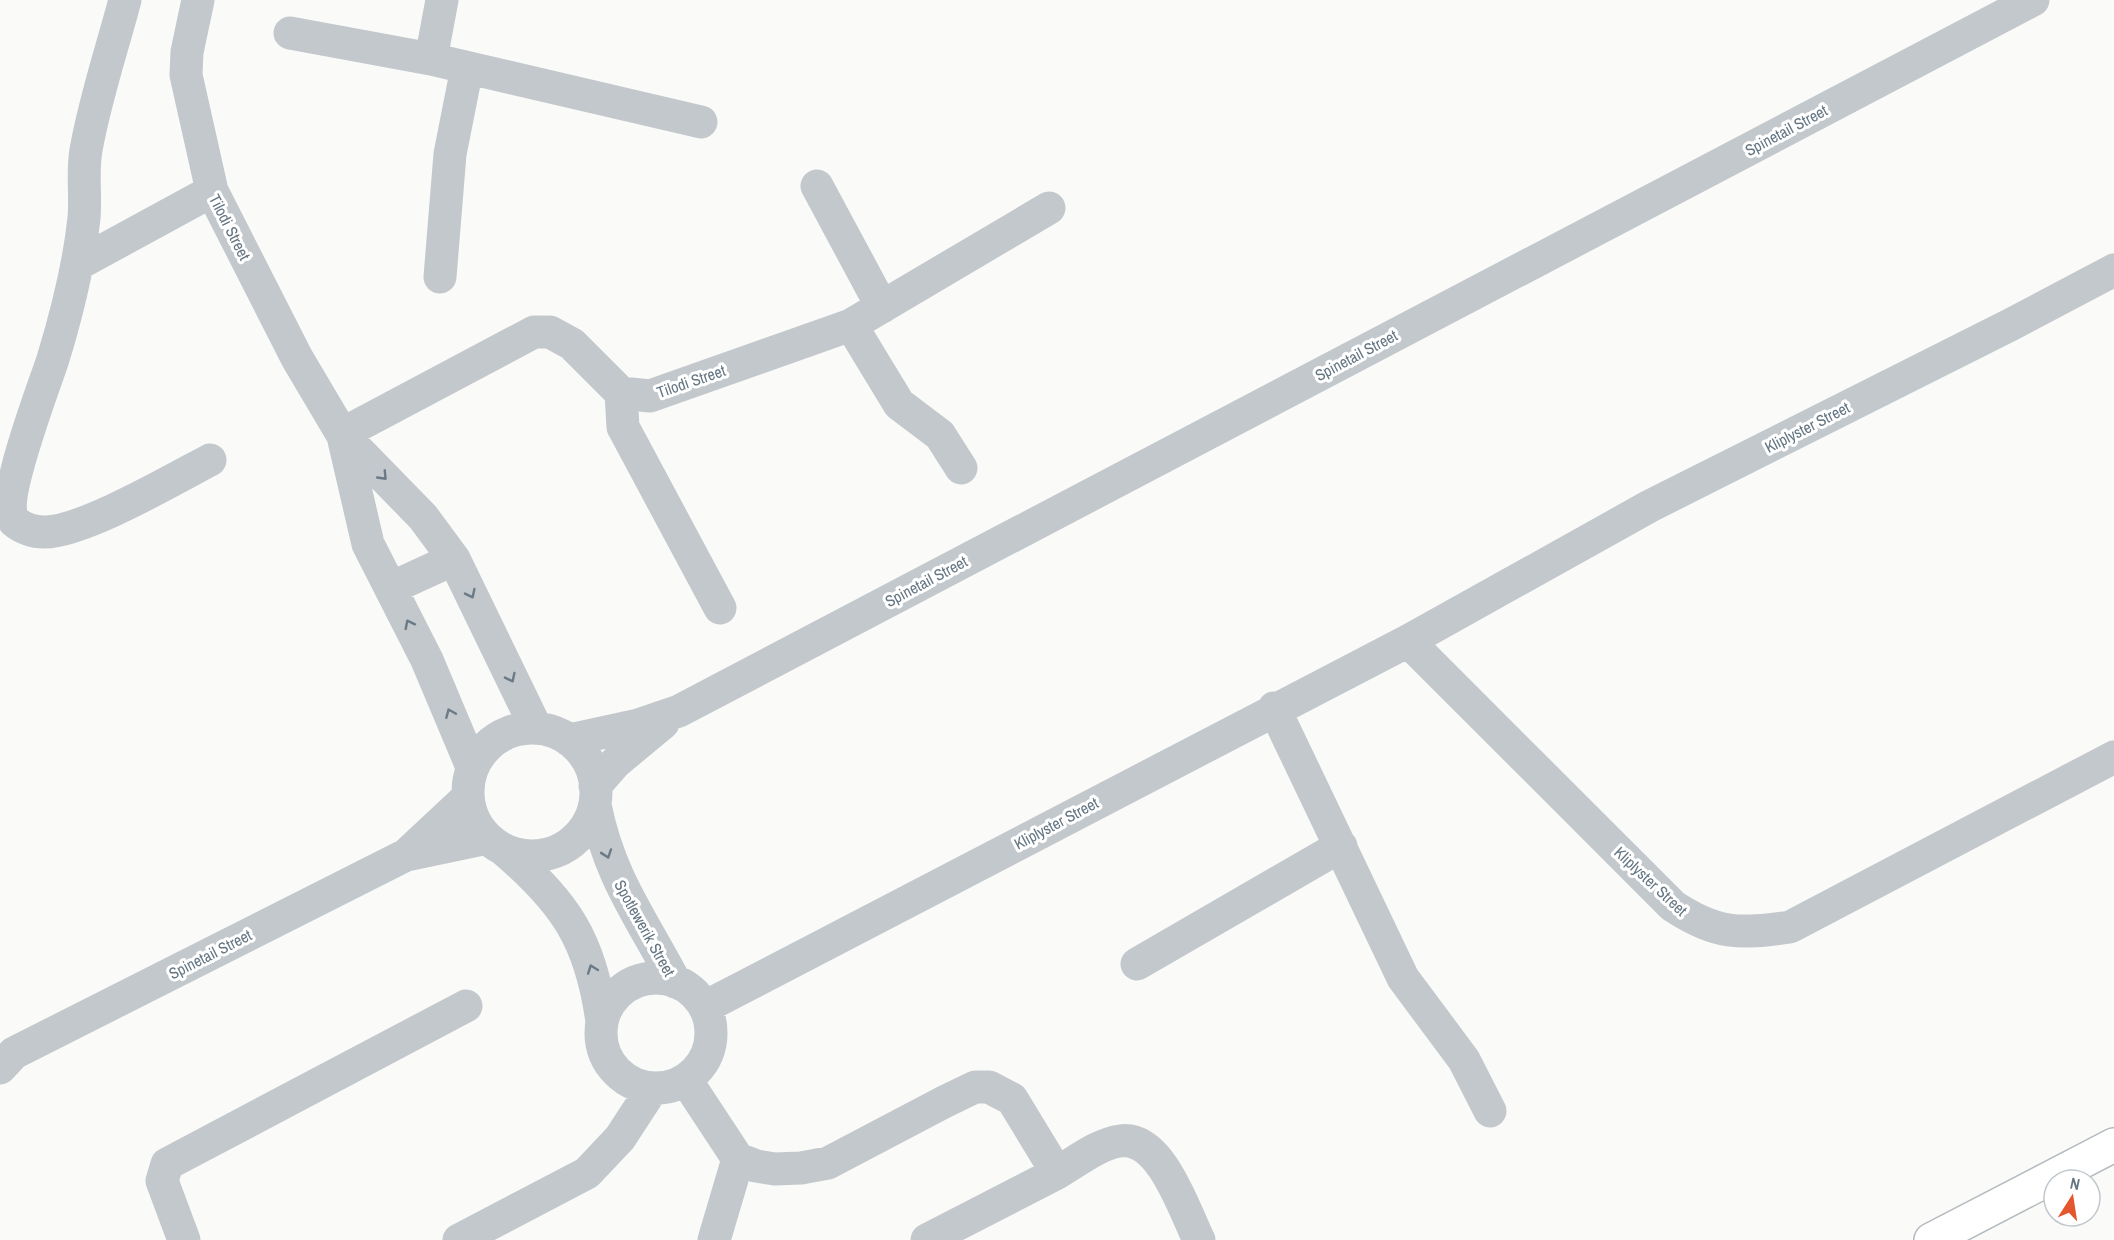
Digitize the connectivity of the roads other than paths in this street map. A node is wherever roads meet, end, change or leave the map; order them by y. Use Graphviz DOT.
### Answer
graph roads {
  1 [pos="125,0"];
  2 [pos="198,0"];
  3 [pos="442,0"];
  4 [pos="2033,0"];
  5 [pos="290,33"];
  6 [pos="431,59"];
  7 [pos="467,68"];
  8 [pos="700,122"];
  9 [pos="817,186"];
  10 [pos="212,190"];
  11 [pos="1049,208"];
  12 [pos="78,264"];
  13 [pos="2114,270"];
  14 [pos="440,277"];
  15 [pos="882,307"];
  16 [pos="851,325"];
  17 [pos="621,393"];
  18 [pos="342,434"];
  19 [pos="210,460"];
  20 [pos="961,468"];
  21 [pos="454,559"];
  22 [pos="392,588"];
  23 [pos="720,608"];
  24 [pos="1408,640"];
  25 [pos="1274,708"];
  26 [pos="679,711"];
  27 [pos="536,728"];
  28 [pos="569,740"];
  29 [pos="2114,757"];
  30 [pos="470,782"];
  31 [pos="595,796"];
  32 [pos="495,844"];
  33 [pos="1341,846"];
  34 [pos="406,855"];
  35 [pos="1137,964"];
  36 [pos="675,982"];
  37 [pos="466,1006"];
  38 [pos="705,1007"];
  39 [pos="602,1022"];
  40 [pos="5,1058"];
  41 [pos="686,1080"];
  42 [pos="652,1089"];
  43 [pos="1490,1111"];
  44 [pos="2114,1144"];
  45 [pos="738,1159"];
  46 [pos="1057,1173"];
  47 [pos="184,1240"];
  48 [pos="459,1240"];
  49 [pos="714,1240"];
  50 [pos="927,1240"];
  51 [pos="1199,1240"];
  52 [pos="1931,1240"];
  1 -- 12 [label="street"];
  2 -- 10 [label="street, Tilodi Street"];
  3 -- 6 [label="street"];
  4 -- 26 [label="street, Spinetail Street"];
  5 -- 6 [label="street"];
  6 -- 7 [label="street"];
  7 -- 8 [label="street"];
  7 -- 14 [label="street"];
  9 -- 15 [label="street"];
  10 -- 12 [label="street"];
  10 -- 18 [label="street, Tilodi Street"];
  11 -- 15 [label="street, Tilodi Street"];
  12 -- 19 [label="street"];
  13 -- 24 [label="street, Kliplyster Street"];
  15 -- 16 [label="street, Tilodi Street"];
  16 -- 17 [label="street, Tilodi Street"];
  16 -- 20 [label="street"];
  17 -- 18 [label="street"];
  17 -- 23 [label="street"];
  18 -- 21 [label="street, Tilodi Street, one-way"];
  18 -- 22 [label="street, Tilodi Street"];
  21 -- 22 [label="street"];
  21 -- 27 [label="street, Tilodi Street, one-way"];
  30 -- 22 [label="street, Tilodi Street, one-way"];
  24 -- 25 [label="street, Kliplyster Street"];
  24 -- 29 [label="street, Kliplyster Street"];
  25 -- 33 [label="street"];
  25 -- 38 [label="street, Kliplyster Street"];
  26 -- 28 [label="street, Spinetail Street"];
  26 -- 31 [label="street, Spinetail Street"];
  27 -- 28 [label="street"];
  27 -- 30 [label="street"];
  28 -- 31 [label="street"];
  30 -- 32 [label="street"];
  30 -- 34 [label="street, Spinetail Street"];
  31 -- 32 [label="street"];
  31 -- 36 [label="street, Spotlewerik Street, one-way"];
  32 -- 34 [label="street, Spinetail Street"];
  39 -- 32 [label="street, one-way"];
  33 -- 35 [label="street"];
  33 -- 43 [label="street"];
  34 -- 40 [label="street, Spinetail Street"];
  36 -- 38 [label="street, Spotlewerik Street"];
  36 -- 39 [label="street, Spotlewerik Street"];
  37 -- 47 [label="street"];
  38 -- 41 [label="street"];
  39 -- 42 [label="street"];
  41 -- 42 [label="street"];
  41 -- 45 [label="street"];
  42 -- 48 [label="street"];
  44 -- 52 [label="main road"];
  45 -- 46 [label="street"];
  45 -- 49 [label="street"];
  46 -- 50 [label="street"];
  46 -- 51 [label="street"];
}
